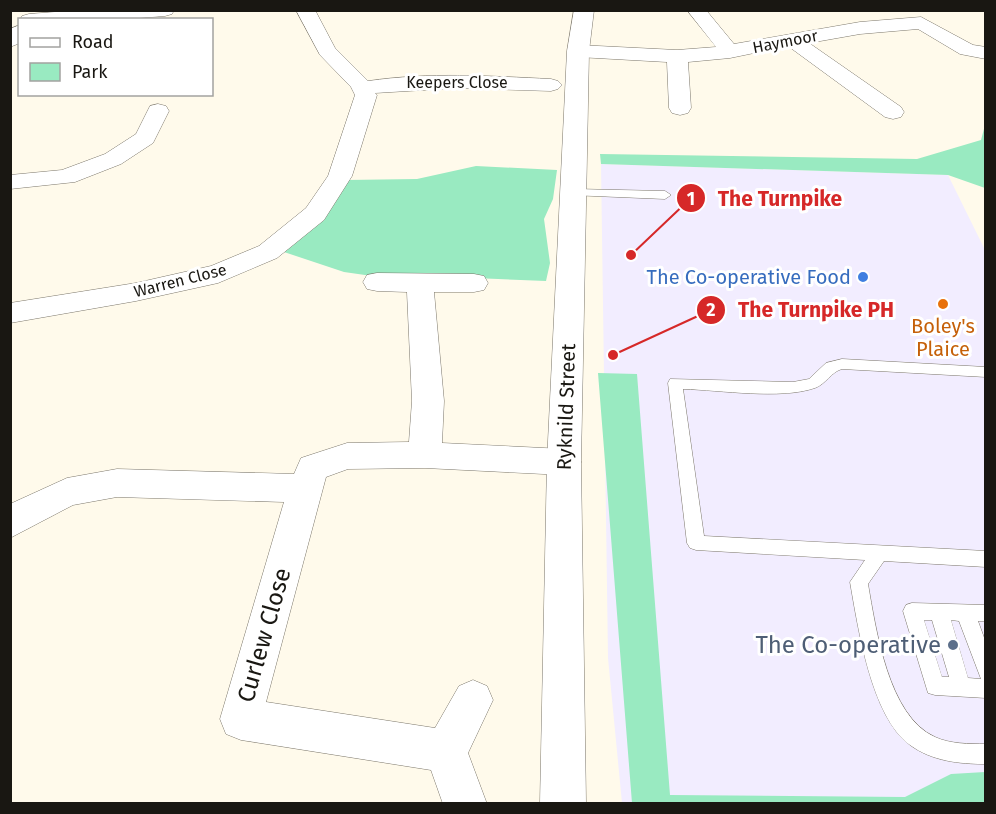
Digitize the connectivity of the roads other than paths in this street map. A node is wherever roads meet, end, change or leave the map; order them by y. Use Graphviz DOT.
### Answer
graph roads {
  1 [pos="305,10"];
  2 [pos="584,10"];
  3 [pos="696,10"];
  4 [pos="901,10"];
  5 [pos="157,11"];
  6 [pos="46,18"];
  7 [pos="921,23"];
  8 [pos="791,39"];
  9 [pos="730,52"];
  10 [pos="986,53"];
  11 [pos="677,56"];
  12 [pos="558,75"];
  13 [pos="363,88"];
  14 [pos="179,98"];
  15 [pos="680,108"];
  16 [pos="893,112"];
  17 [pos="10,182"];
  18 [pos="574,193"];
  19 [pos="665,195"];
  20 [pos="377,282"];
  21 [pos="474,283"];
  22 [pos="420,284"];
  23 [pos="10,313"];
  24 [pos="986,372"];
  25 [pos="425,456"];
  26 [pos="564,462"];
  27 [pos="305,489"];
  28 [pos="10,523"];
  29 [pos="879,554"];
  30 [pos="986,559"];
  31 [pos="939,612"];
  32 [pos="966,613"];
  33 [pos="986,614"];
  34 [pos="986,672"];
  35 [pos="961,687"];
  36 [pos="986,689"];
  37 [pos="473,700"];
  38 [pos="446,751"];
  39 [pos="986,754"];
  40 [pos="465,804"];
  41 [pos="563,804"];
  1 -- 13 [label="street"];
  2 -- 12 [label="street, Ryknild Street"];
  3 -- 9 [label="street"];
  4 -- 7 [label="street"];
  5 -- 6 [label="street"];
  7 -- 8 [label="street, Haymoor"];
  7 -- 10 [label="street"];
  8 -- 9 [label="street, Haymoor"];
  8 -- 16 [label="street"];
  9 -- 11 [label="street, Haymoor"];
  11 -- 12 [label="street, Haymoor"];
  11 -- 15 [label="street"];
  12 -- 13 [label="street, Keepers Close"];
  12 -- 18 [label="street, Ryknild Street"];
  13 -- 23 [label="street, Warren Close"];
  14 -- 17 [label="street"];
  18 -- 19 [label="lane"];
  18 -- 26 [label="street, Ryknild Street"];
  20 -- 22 [label="street"];
  21 -- 22 [label="street"];
  22 -- 25 [label="street"];
  24 -- 29 [label="lane"];
  25 -- 26 [label="street, Curlew Close"];
  25 -- 27 [label="street, Curlew Close"];
  26 -- 41 [label="street, Ryknild Street"];
  27 -- 28 [label="street"];
  27 -- 38 [label="street, Curlew Close"];
  29 -- 30 [label="lane"];
  29 -- 39 [label="lane"];
  31 -- 32 [label="lane"];
  31 -- 35 [label="lane"];
  31 -- 35 [label="lane"];
  32 -- 33 [label="lane"];
  32 -- 34 [label="lane"];
  35 -- 36 [label="lane"];
  37 -- 38 [label="street"];
  38 -- 40 [label="street"];
}
